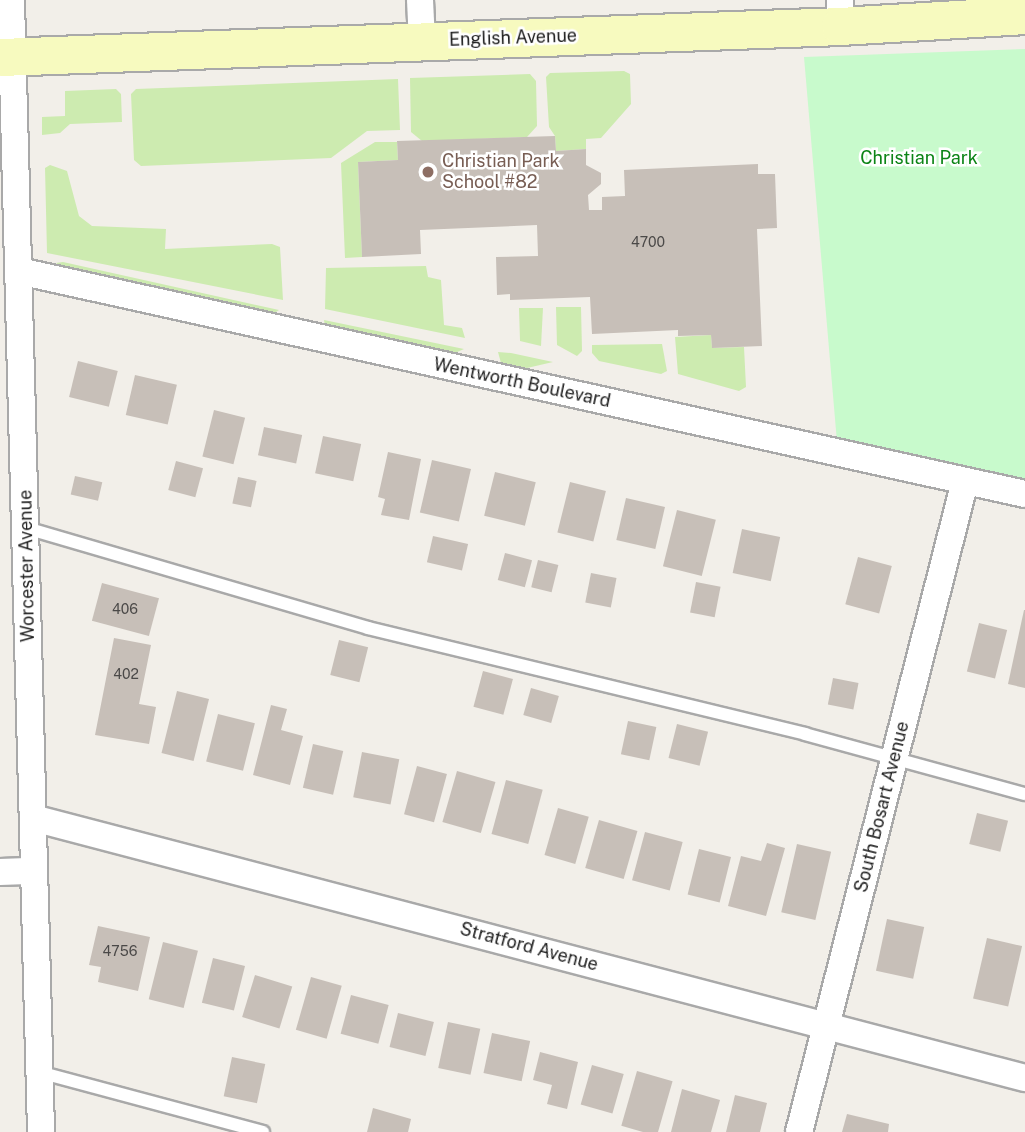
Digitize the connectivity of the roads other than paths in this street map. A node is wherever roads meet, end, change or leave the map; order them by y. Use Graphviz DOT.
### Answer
graph roads {
  1 [pos="11,0"];
  2 [pos="421,0"];
  3 [pos="840,13"];
  4 [pos="1025,15"];
  5 [pos="422,42"];
  6 [pos="6,57"];
  7 [pos="19,271"];
  8 [pos="12,480"];
  9 [pos="965,481"];
  10 [pos="1025,494"];
  11 [pos="26,528"];
  12 [pos="894,761"];
  13 [pos="1025,794"];
  14 [pos="33,818"];
  15 [pos="34,871"];
  16 [pos="0,872"];
  17 [pos="826,1025"];
  18 [pos="39,1072"];
  19 [pos="1025,1077"];
  20 [pos="41,1132"];
  21 [pos="263,1132"];
  22 [pos="799,1132"];
  1 -- 6 [label="street, Worcester Avenue"];
  2 -- 5 [label="street"];
  3 -- 4 [label="main road, English Avenue"];
  3 -- 5 [label="main road, English Avenue"];
  5 -- 6 [label="main road, English Avenue"];
  6 -- 7 [label="street, Worcester Avenue"];
  7 -- 8 [label="street, Worcester Avenue"];
  7 -- 9 [label="street, Wentworth Boulevard"];
  8 -- 11 [label="street, Worcester Avenue"];
  9 -- 10 [label="street, Wentworth Boulevard"];
  9 -- 12 [label="street, South Bosart Avenue"];
  11 -- 12 [label="lane"];
  11 -- 14 [label="street, Worcester Avenue"];
  12 -- 13 [label="lane"];
  12 -- 17 [label="street, South Bosart Avenue"];
  14 -- 15 [label="street, Worcester Avenue"];
  14 -- 17 [label="street, Stratford Avenue"];
  15 -- 16 [label="street"];
  15 -- 18 [label="street, Worcester Avenue"];
  17 -- 19 [label="street, Stratford Avenue"];
  17 -- 22 [label="street, South Bosart Avenue"];
  18 -- 20 [label="street, Worcester Avenue"];
  18 -- 21 [label="lane"];
}
